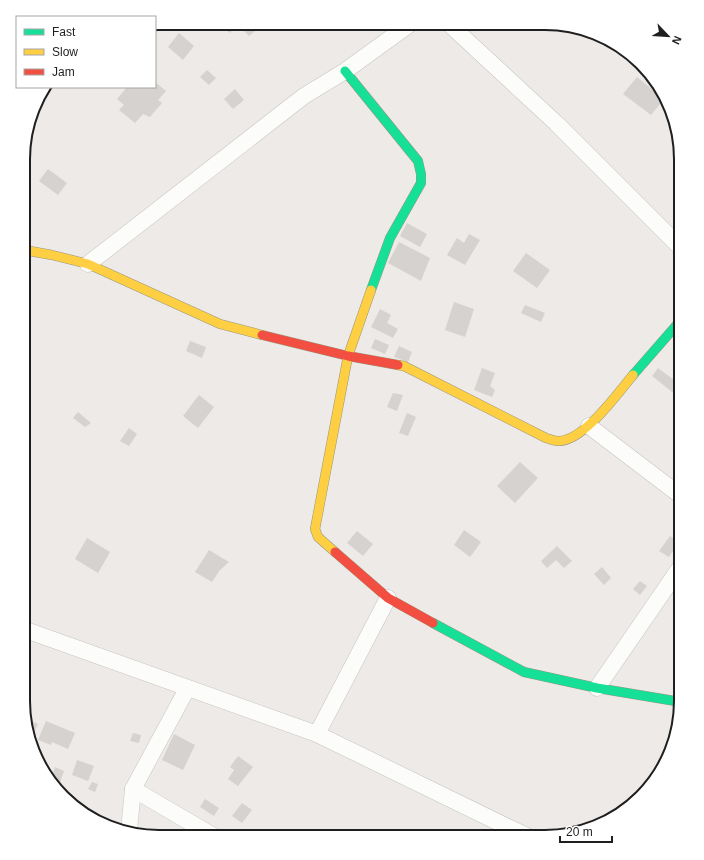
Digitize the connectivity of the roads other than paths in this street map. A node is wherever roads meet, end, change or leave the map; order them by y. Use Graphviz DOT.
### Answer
graph roads {
  1 [pos="402,30"];
  2 [pos="455,30"];
  3 [pos="345,71"];
  4 [pos="674,241"];
  5 [pos="30,251"];
  6 [pos="88,264"];
  7 [pos="674,328"];
  8 [pos="348,356"];
  9 [pos="589,426"];
  10 [pos="674,491"];
  11 [pos="674,576"];
  12 [pos="388,598"];
  13 [pos="30,632"];
  14 [pos="597,688"];
  15 [pos="187,689"];
  16 [pos="674,701"];
  17 [pos="317,734"];
  18 [pos="133,789"];
  19 [pos="129,827"];
  20 [pos="203,830"];
  21 [pos="514,830"];
  1 -- 3 [label="street"];
  2 -- 4 [label="street"];
  3 -- 6 [label="street"];
  3 -- 8 [label="street"];
  5 -- 6 [label="street"];
  6 -- 8 [label="street"];
  7 -- 9 [label="street"];
  8 -- 9 [label="street"];
  8 -- 12 [label="street"];
  9 -- 10 [label="street"];
  11 -- 14 [label="street"];
  12 -- 14 [label="street"];
  12 -- 17 [label="street"];
  13 -- 15 [label="street"];
  14 -- 16 [label="street"];
  15 -- 17 [label="street"];
  15 -- 18 [label="street"];
  17 -- 21 [label="street"];
  18 -- 19 [label="street"];
  18 -- 20 [label="street"];
}
